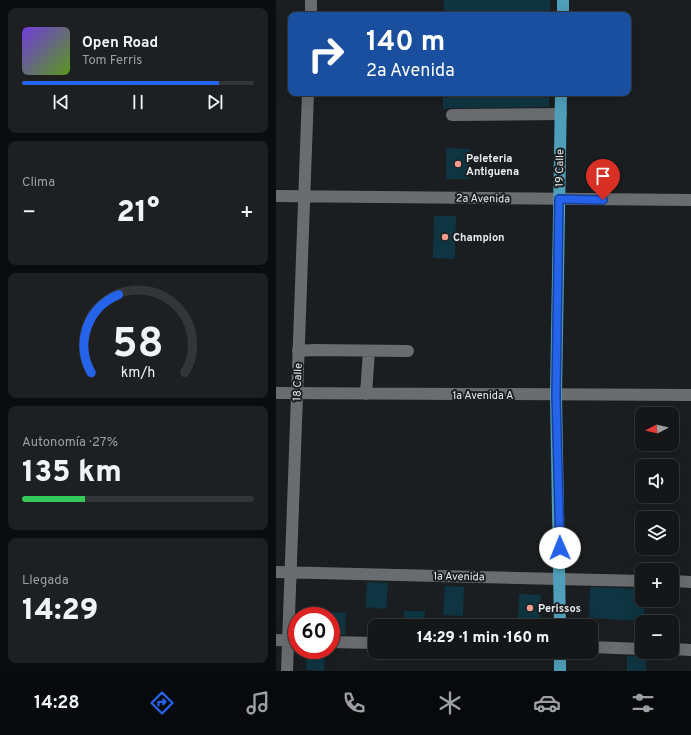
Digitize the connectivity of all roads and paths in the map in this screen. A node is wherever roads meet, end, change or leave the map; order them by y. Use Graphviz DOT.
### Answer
graph roads {
  1 [pos="311,0"];
  2 [pos="563,0"];
  3 [pos="311,12"];
  4 [pos="563,12"];
  5 [pos="308,96"];
  6 [pos="561,96"];
  7 [pos="561,114"];
  8 [pos="452,115"];
  9 [pos="276,196"];
  10 [pos="304,196"];
  11 [pos="559,199"];
  12 [pos="691,200"];
  13 [pos="298,351"];
  14 [pos="369,351"];
  15 [pos="408,351"];
  16 [pos="276,393"];
  17 [pos="297,393"];
  18 [pos="366,394"];
  19 [pos="556,395"];
  20 [pos="691,395"];
  21 [pos="276,572"];
  22 [pos="290,572"];
  23 [pos="560,578"];
  24 [pos="635,580"];
  25 [pos="679,581"];
  26 [pos="691,582"];
  27 [pos="560,619"];
  28 [pos="287,641"];
  29 [pos="340,642"];
  30 [pos="368,643"];
  31 [pos="598,648"];
  32 [pos="635,649"];
  33 [pos="679,649"];
  34 [pos="691,650"];
  35 [pos="560,659"];
  36 [pos="287,671"];
  37 [pos="560,671"];
  1 -- 3 [label="street"];
  2 -- 4 [label="main road"];
  5 -- 10 [label="street, 18 Calle"];
  6 -- 7 [label="main road, 19 Calle"];
  7 -- 8 [label="street"];
  7 -- 11 [label="main road, 19 Calle"];
  9 -- 10 [label="street, 2a Avenida"];
  10 -- 11 [label="street, 2a Avenida"];
  10 -- 13 [label="street, 18 Calle"];
  11 -- 12 [label="street, 2a Avenida"];
  11 -- 19 [label="main road, 19 Calle"];
  13 -- 14 [label="street"];
  13 -- 17 [label="street, 18 Calle"];
  14 -- 15 [label="street"];
  14 -- 18 [label="street"];
  16 -- 17 [label="street, 1a Avenida A"];
  17 -- 18 [label="street, 1a Avenida A"];
  17 -- 22 [label="street, 18 Calle"];
  18 -- 19 [label="street, 1a Avenida A"];
  19 -- 20 [label="street, 1a Avenida A"];
  19 -- 23 [label="main road, 19 Calle"];
  21 -- 22 [label="street, 1a Avenida"];
  22 -- 23 [label="street, 1a Avenida"];
  22 -- 28 [label="street, 18 Calle"];
  23 -- 24 [label="street, 1a Avenida"];
  23 -- 27 [label="main road, 19 Calle"];
  25 -- 26 [label="street"];
  28 -- 36 [label="street, 18 Calle"];
  29 -- 30 [label="street"];
  31 -- 32 [label="street"];
  33 -- 34 [label="street"];
  35 -- 37 [label="main road"];
}
